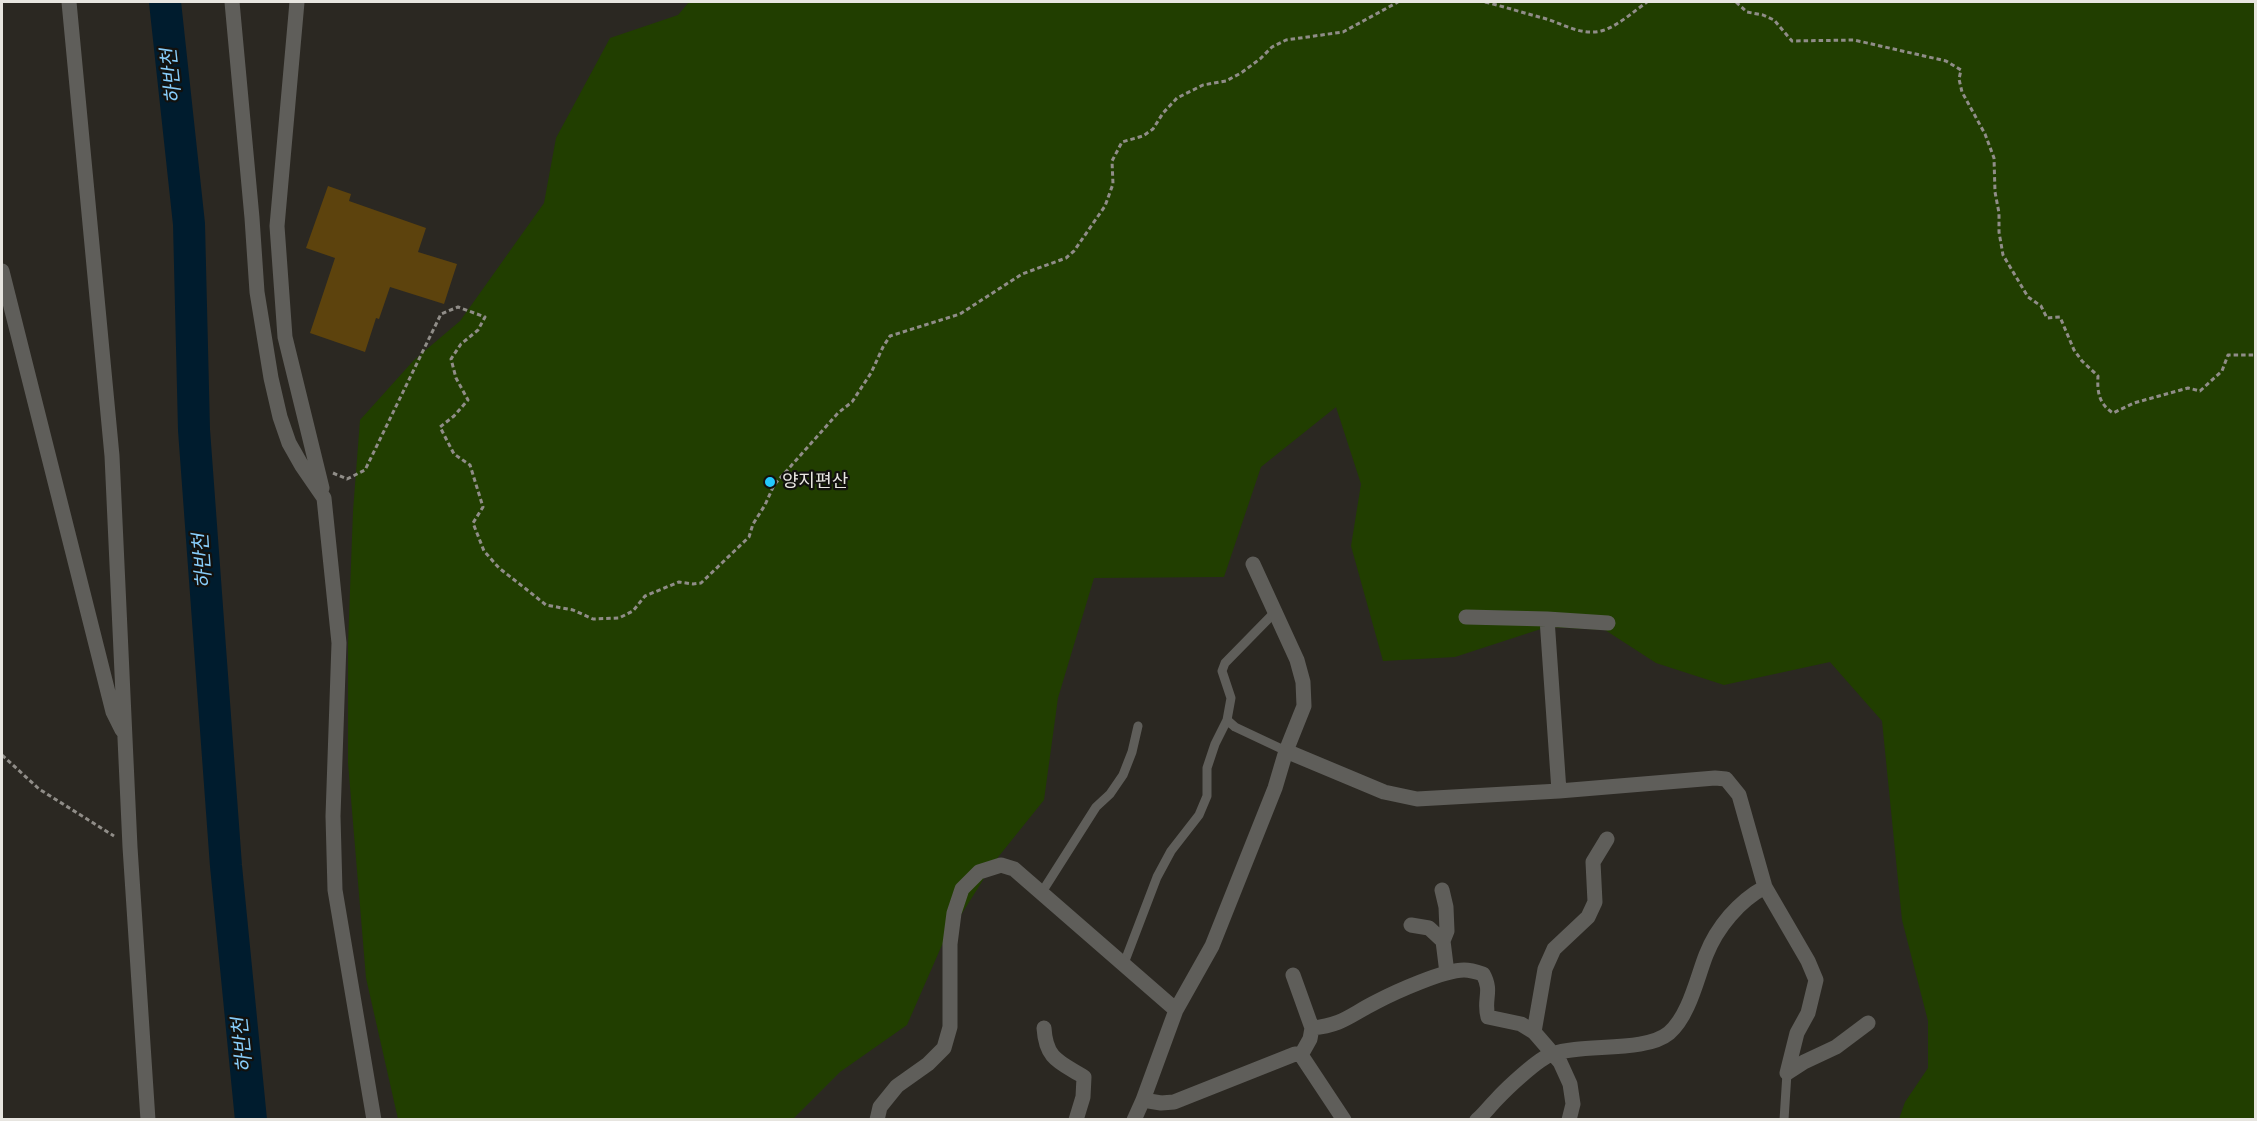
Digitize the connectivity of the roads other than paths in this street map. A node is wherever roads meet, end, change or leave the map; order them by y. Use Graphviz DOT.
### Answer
graph roads {
  1 [pos="69,2"];
  2 [pos="232,2"];
  3 [pos="297,2"];
  4 [pos="2,272"];
  5 [pos="324,498"];
  6 [pos="1253,564"];
  7 [pos="1275,612"];
  8 [pos="1466,617"];
  9 [pos="1547,619"];
  10 [pos="1608,623"];
  11 [pos="1227,720"];
  12 [pos="1138,726"];
  13 [pos="125,737"];
  14 [pos="1286,751"];
  15 [pos="1559,790"];
  16 [pos="1607,839"];
  17 [pos="1765,887"];
  18 [pos="1442,890"];
  19 [pos="1042,892"];
  20 [pos="1411,925"];
  21 [pos="1443,940"];
  22 [pos="1123,966"];
  23 [pos="1447,973"];
  24 [pos="1293,975"];
  25 [pos="1176,1010"];
  26 [pos="1868,1023"];
  27 [pos="1044,1028"];
  28 [pos="1312,1028"];
  29 [pos="1534,1032"];
  30 [pos="1551,1054"];
  31 [pos="1301,1055"];
  32 [pos="1787,1073"];
  33 [pos="1143,1100"];
  34 [pos="148,1119"];
  35 [pos="374,1119"];
  36 [pos="878,1119"];
  37 [pos="1076,1119"];
  38 [pos="1134,1119"];
  39 [pos="1344,1119"];
  40 [pos="1477,1119"];
  41 [pos="1569,1119"];
  42 [pos="1784,1119"];
  1 -- 13 [label="street"];
  2 -- 5 [label="street"];
  3 -- 5 [label="street"];
  4 -- 13 [label="street"];
  5 -- 35 [label="street"];
  6 -- 7 [label="street"];
  7 -- 11 [label="lane"];
  7 -- 14 [label="street"];
  8 -- 9 [label="street"];
  9 -- 10 [label="street"];
  9 -- 15 [label="street"];
  11 -- 14 [label="lane"];
  11 -- 22 [label="lane"];
  12 -- 19 [label="lane"];
  13 -- 34 [label="street"];
  14 -- 15 [label="street"];
  14 -- 25 [label="street"];
  15 -- 17 [label="street"];
  16 -- 29 [label="street"];
  17 -- 30 [label="street"];
  17 -- 32 [label="street"];
  18 -- 21 [label="street"];
  19 -- 22 [label="street"];
  19 -- 36 [label="street"];
  20 -- 21 [label="street"];
  21 -- 23 [label="street"];
  22 -- 25 [label="street"];
  23 -- 28 [label="street"];
  23 -- 29 [label="street"];
  24 -- 28 [label="street"];
  25 -- 33 [label="street"];
  26 -- 32 [label="street"];
  27 -- 37 [label="street"];
  28 -- 31 [label="street"];
  29 -- 30 [label="street"];
  30 -- 40 [label="street"];
  30 -- 41 [label="street"];
  31 -- 33 [label="street"];
  31 -- 39 [label="street"];
  32 -- 42 [label="lane"];
  33 -- 38 [label="street"];
}
